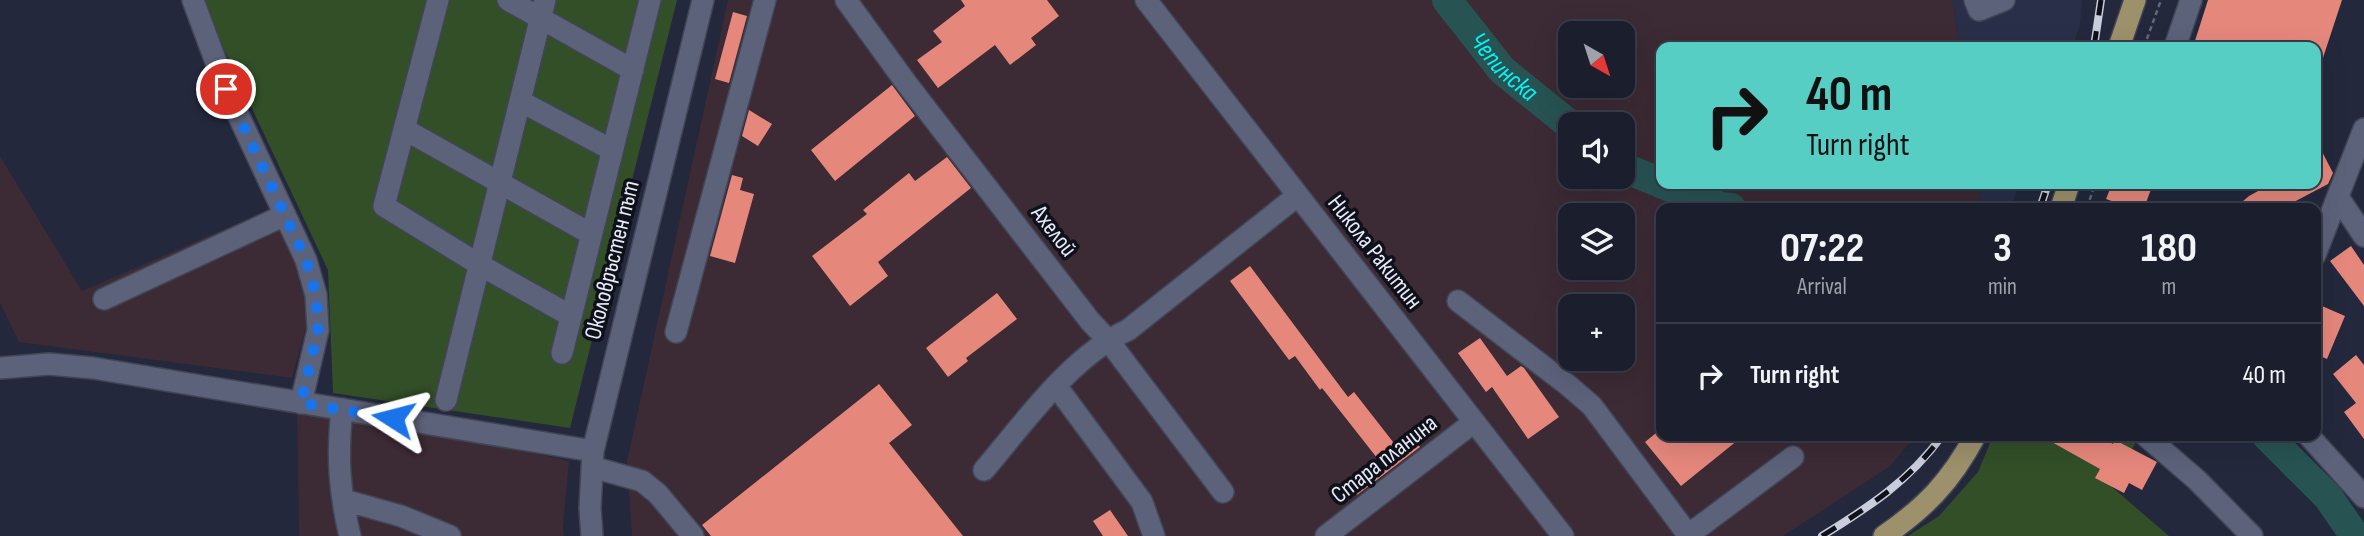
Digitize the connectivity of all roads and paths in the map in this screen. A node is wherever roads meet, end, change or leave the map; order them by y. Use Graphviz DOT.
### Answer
graph roads {
  1 [pos="193,0"];
  2 [pos="438,0"];
  3 [pos="508,0"];
  4 [pos="650,0"];
  5 [pos="704,0"];
  6 [pos="765,0"];
  7 [pos="846,0"];
  8 [pos="1146,0"];
  9 [pos="1975,0"];
  10 [pos="2004,0"];
  11 [pos="2136,0"];
  12 [pos="2161,0"];
  13 [pos="2191,0"];
  14 [pos="543,9"];
  15 [pos="2121,42"];
  16 [pos="2146,42"];
  17 [pos="2177,42"];
  18 [pos="633,70"];
  19 [pos="520,102"];
  20 [pos="404,129"];
  21 [pos="2364,129"];
  22 [pos="612,150"];
  23 [pos="500,182"];
  24 [pos="1297,196"];
  25 [pos="2338,197"];
  26 [pos="285,215"];
  27 [pos="591,234"];
  28 [pos="2364,236"];
  29 [pos="2321,240"];
  30 [pos="480,265"];
  31 [pos="104,299"];
  32 [pos="1458,302"];
  33 [pos="571,316"];
  34 [pos="676,332"];
  35 [pos="1108,340"];
  36 [pos="562,353"];
  37 [pos="2,362"];
  38 [pos="1057,387"];
  39 [pos="446,400"];
  40 [pos="301,403"];
  41 [pos="342,410"];
  42 [pos="1475,422"];
  43 [pos="1972,441"];
  44 [pos="2152,441"];
  45 [pos="2314,441"];
  46 [pos="1793,457"];
  47 [pos="593,459"];
  48 [pos="984,470"];
  49 [pos="1223,492"];
  50 [pos="2364,497"];
  51 [pos="344,500"];
  52 [pos="350,536"];
  53 [pos="450,536"];
  54 [pos="592,536"];
  55 [pos="693,536"];
  56 [pos="1154,536"];
  57 [pos="1326,536"];
  58 [pos="1563,536"];
  59 [pos="1688,536"];
  60 [pos="1884,536"];
  61 [pos="2252,536"];
  1 -- 26 [label="street"];
  2 -- 20 [label="street"];
  3 -- 14 [label="street"];
  4 -- 18 [label="street"];
  5 -- 47 [label="street, Околовръстен път"];
  6 -- 34 [label="street"];
  7 -- 35 [label="street, Ахелой"];
  8 -- 24 [label="street, Никола Ракитин"];
  9 -- 10 [label="street"];
  11 -- 15 [label="main road"];
  12 -- 16 [label="path"];
  13 -- 17 [label="street"];
  14 -- 18 [label="street"];
  14 -- 19 [label="street"];
  18 -- 22 [label="street"];
  19 -- 22 [label="street"];
  19 -- 23 [label="street"];
  20 -- 23 [label="street"];
  20 -- 30 [label="street"];
  21 -- 25 [label="street"];
  22 -- 27 [label="street"];
  23 -- 27 [label="street"];
  23 -- 30 [label="street"];
  24 -- 35 [label="street"];
  24 -- 42 [label="street, Никола Ракитин"];
  25 -- 28 [label="street"];
  25 -- 29 [label="street"];
  26 -- 31 [label="street"];
  26 -- 40 [label="street"];
  27 -- 33 [label="street"];
  30 -- 33 [label="street"];
  30 -- 39 [label="street"];
  32 -- 59 [label="street"];
  33 -- 36 [label="street"];
  35 -- 38 [label="street"];
  35 -- 49 [label="street, Ахелой"];
  37 -- 40 [label="street"];
  38 -- 48 [label="street"];
  38 -- 56 [label="street"];
  40 -- 41 [label="street"];
  41 -- 47 [label="street"];
  41 -- 51 [label="street"];
  42 -- 57 [label="street, Стара планина"];
  42 -- 58 [label="street, Никола Ракитин"];
  43 -- 60 [label="main road"];
  44 -- 61 [label="street"];
  45 -- 50 [label="street"];
  46 -- 59 [label="street"];
  47 -- 54 [label="street, Околовръстен път"];
  47 -- 55 [label="street"];
  51 -- 52 [label="street"];
  51 -- 53 [label="street"];
}
